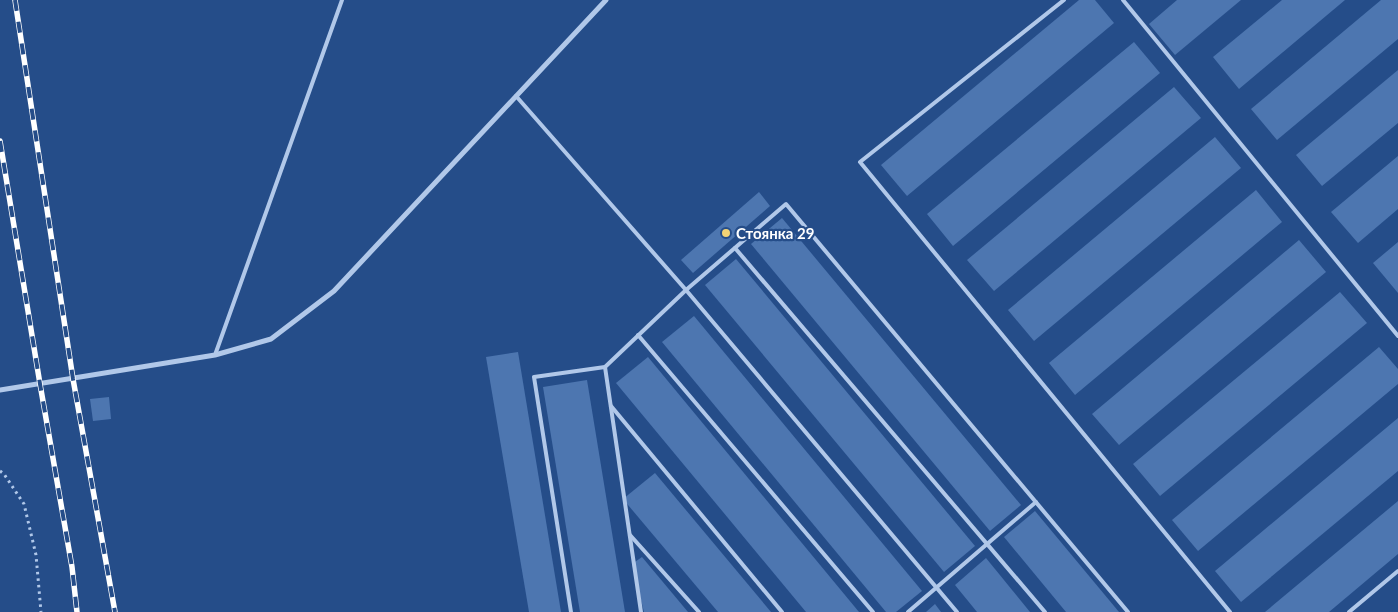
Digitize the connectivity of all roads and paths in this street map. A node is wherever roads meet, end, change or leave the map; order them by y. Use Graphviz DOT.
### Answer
graph roads {
  1 [pos="342,0"];
  2 [pos="606,0"];
  3 [pos="1064,0"];
  4 [pos="1123,0"];
  5 [pos="516,96"];
  6 [pos="736,248"];
  7 [pos="686,290"];
  8 [pos="638,336"];
  9 [pos="1398,336"];
  10 [pos="215,355"];
  11 [pos="605,367"];
  12 [pos="0,390"];
  13 [pos="611,406"];
  14 [pos="0,471"];
  15 [pos="1036,502"];
  16 [pos="630,534"];
  17 [pos="988,544"];
  18 [pos="1398,572"];
  19 [pos="936,588"];
  20 [pos="41,612"];
  21 [pos="571,612"];
  22 [pos="641,612"];
  23 [pos="699,612"];
  24 [pos="782,612"];
  25 [pos="873,612"];
  26 [pos="908,612"];
  27 [pos="957,612"];
  28 [pos="1044,612"];
  29 [pos="1128,612"];
  30 [pos="1230,612"];
  31 [pos="1349,612"];
  1 -- 10 [label="lane"];
  2 -- 5 [label="street"];
  3 -- 30 [label="lane"];
  4 -- 9 [label="lane"];
  5 -- 7 [label="lane"];
  5 -- 10 [label="street"];
  6 -- 7 [label="lane"];
  6 -- 15 [label="lane"];
  6 -- 17 [label="lane"];
  7 -- 8 [label="lane"];
  7 -- 19 [label="lane"];
  8 -- 11 [label="lane"];
  8 -- 25 [label="lane"];
  10 -- 12 [label="street"];
  11 -- 13 [label="lane"];
  11 -- 21 [label="lane"];
  13 -- 16 [label="lane"];
  13 -- 24 [label="lane"];
  14 -- 20 [label="path"];
  15 -- 17 [label="lane"];
  15 -- 29 [label="lane"];
  16 -- 22 [label="lane"];
  16 -- 23 [label="lane"];
  17 -- 19 [label="lane"];
  17 -- 28 [label="lane"];
  18 -- 31 [label="lane"];
  19 -- 26 [label="lane"];
  19 -- 27 [label="lane"];
}
